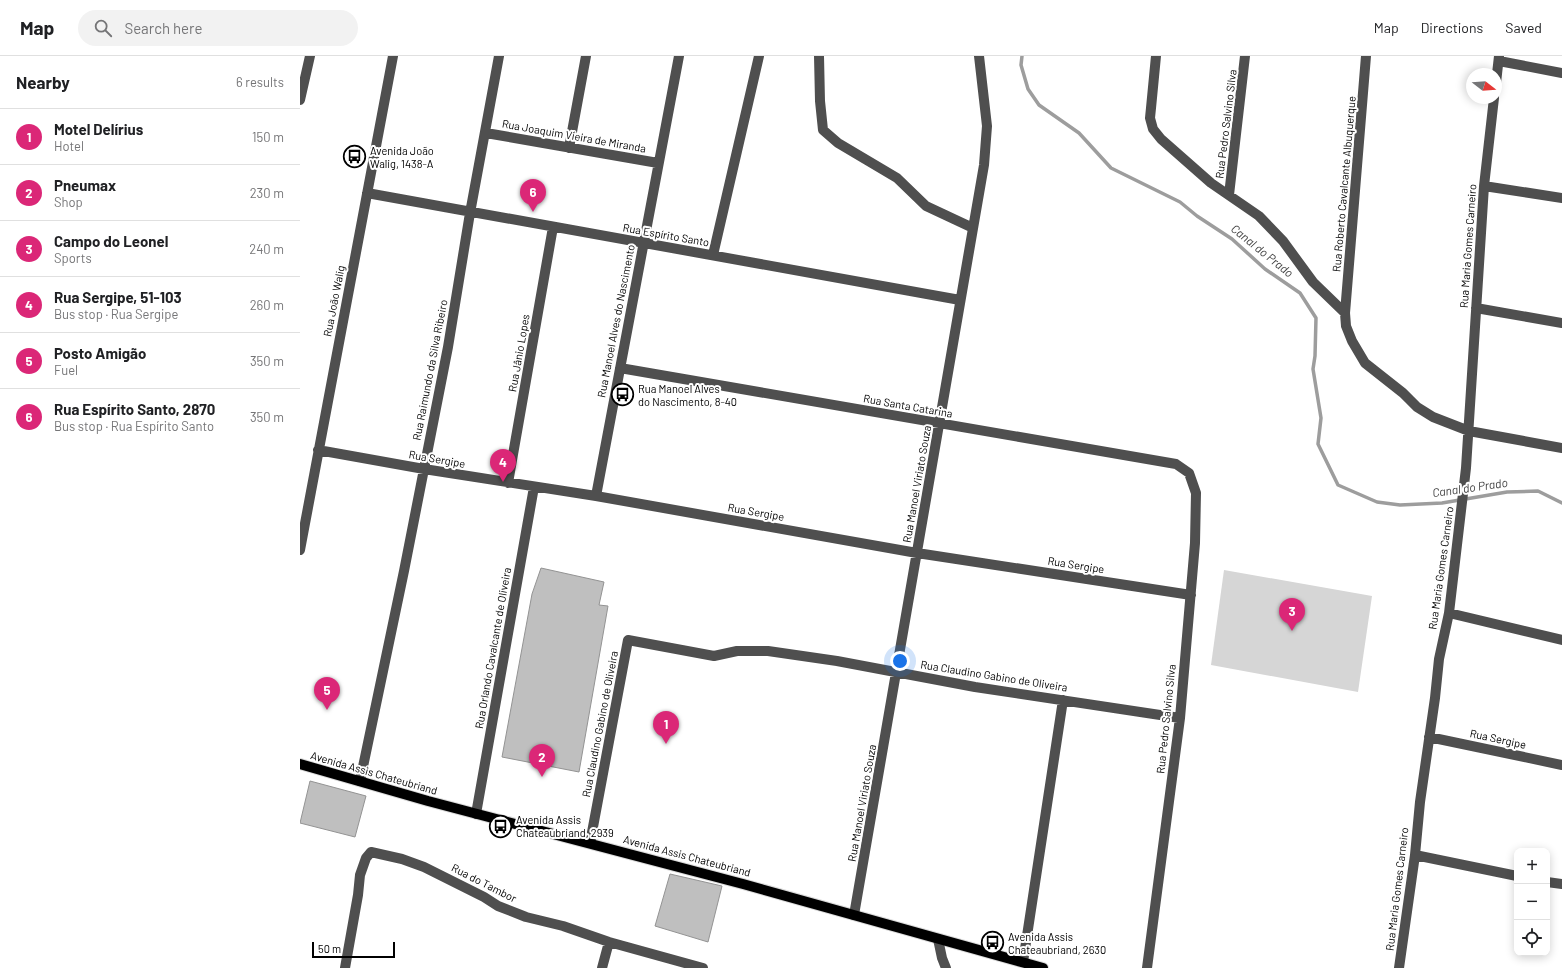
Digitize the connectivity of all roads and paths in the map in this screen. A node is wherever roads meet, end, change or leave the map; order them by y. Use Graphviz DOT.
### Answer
graph roads {
  1 [pos="310,56"];
  2 [pos="394,56"];
  3 [pos="499,56"];
  4 [pos="586,56"];
  5 [pos="679,56"];
  6 [pos="759,56"];
  7 [pos="820,56"];
  8 [pos="979,56"];
  9 [pos="1156,56"];
  10 [pos="1245,56"];
  11 [pos="1366,56"];
  12 [pos="1499,58"];
  13 [pos="1498,68"];
  14 [pos="1562,73"];
  15 [pos="300,100"];
  16 [pos="1493,104"];
  17 [pos="486,133"];
  18 [pos="569,148"];
  19 [pos="658,163"];
  20 [pos="1484,186"];
  21 [pos="367,193"];
  22 [pos="1229,195"];
  23 [pos="1562,198"];
  24 [pos="470,213"];
  25 [pos="553,227"];
  26 [pos="973,228"];
  27 [pos="643,243"];
  28 [pos="713,255"];
  29 [pos="960,300"];
  30 [pos="1476,308"];
  31 [pos="1345,313"];
  32 [pos="1562,323"];
  33 [pos="620,368"];
  34 [pos="939,423"];
  35 [pos="1469,431"];
  36 [pos="1562,448"];
  37 [pos="318,450"];
  38 [pos="424,469"];
  39 [pos="1189,473"];
  40 [pos="508,483"];
  41 [pos="534,487"];
  42 [pos="596,496"];
  43 [pos="300,550"];
  44 [pos="917,553"];
  45 [pos="1191,595"];
  46 [pos="1449,613"];
  47 [pos="1562,640"];
  48 [pos="896,672"];
  49 [pos="1063,700"];
  50 [pos="1180,718"];
  51 [pos="1430,737"];
  52 [pos="300,764"];
  53 [pos="1562,765"];
  54 [pos="360,781"];
  55 [pos="476,814"];
  56 [pos="590,843"];
  57 [pos="1415,855"];
  58 [pos="1514,875"];
  59 [pos="1550,882"];
  60 [pos="1562,884"];
  61 [pos="854,915"];
  62 [pos="938,939"];
  63 [pos="609,942"];
  64 [pos="1023,962"];
  65 [pos="345,968"];
  66 [pos="602,968"];
  67 [pos="703,968"];
  68 [pos="946,968"];
  69 [pos="1044,968"];
  70 [pos="1147,968"];
  71 [pos="1402,968"];
  1 -- 15 [label="street"];
  2 -- 21 [label="street, Rua João Walig"];
  3 -- 17 [label="street, Rua Raimundo da Silva Ribeiro"];
  4 -- 18 [label="street"];
  5 -- 19 [label="street, Rua Manoel Alves do Nascimento"];
  6 -- 28 [label="street"];
  7 -- 26 [label="street"];
  8 -- 26 [label="street, Rua Manoel Viriato Souza"];
  9 -- 22 [label="street"];
  10 -- 22 [label="street, Rua Pedro Salvino Silva"];
  11 -- 31 [label="street, Rua Roberto Cavalcante Albuquerque"];
  12 -- 13 [label="street"];
  12 -- 14 [label="street"];
  16 -- 20 [label="street, Rua Maria Gomes Carneiro"];
  17 -- 18 [label="street, Rua Joaquim Vieira de Miranda"];
  17 -- 24 [label="street, Rua Raimundo da Silva Ribeiro"];
  18 -- 19 [label="street, Rua Joaquim Vieira de Miranda"];
  19 -- 27 [label="street, Rua Manoel Alves do Nascimento"];
  20 -- 23 [label="street"];
  20 -- 30 [label="street, Rua Maria Gomes Carneiro"];
  21 -- 24 [label="street, Rua Espírito Santo"];
  21 -- 37 [label="street, Rua João Walig"];
  22 -- 31 [label="street"];
  24 -- 25 [label="street, Rua Espírito Santo"];
  24 -- 38 [label="street, Rua Raimundo da Silva Ribeiro"];
  25 -- 27 [label="street, Rua Espírito Santo"];
  25 -- 40 [label="street, Rua Jânio Lopes"];
  26 -- 29 [label="street, Rua Manoel Viriato Souza"];
  27 -- 28 [label="street, Rua Espírito Santo"];
  27 -- 33 [label="street, Rua Manoel Alves do Nascimento"];
  28 -- 29 [label="street, Rua Espírito Santo"];
  29 -- 34 [label="street, Rua Manoel Viriato Souza"];
  30 -- 32 [label="street"];
  30 -- 35 [label="street, Rua Maria Gomes Carneiro"];
  31 -- 35 [label="street, Rua Roberto Cavalcante Albuquerque"];
  33 -- 34 [label="street, Rua Santa Catarina"];
  33 -- 42 [label="street, Rua Manoel Alves do Nascimento"];
  34 -- 39 [label="street, Rua Santa Catarina"];
  34 -- 44 [label="street, Rua Manoel Viriato Souza"];
  35 -- 36 [label="street, Rua Roberto Cavalcante Albuquerque"];
  35 -- 46 [label="street, Rua Maria Gomes Carneiro"];
  37 -- 38 [label="street, Rua Sergipe"];
  37 -- 43 [label="street, Rua João Walig"];
  38 -- 40 [label="street, Rua Sergipe"];
  38 -- 54 [label="street, Rua Raimundo da Silva Ribeiro"];
  39 -- 45 [label="street, Rua Pedro Salvino Silva"];
  40 -- 41 [label="street, Rua Sergipe"];
  41 -- 42 [label="street, Rua Sergipe"];
  41 -- 55 [label="street, Rua Orlando Cavalcante de Oliveira"];
  42 -- 44 [label="street, Rua Sergipe"];
  44 -- 45 [label="street, Rua Sergipe"];
  44 -- 48 [label="street, Rua Manoel Viriato Souza"];
  45 -- 50 [label="street, Rua Pedro Salvino Silva"];
  46 -- 47 [label="street"];
  46 -- 51 [label="street, Rua Maria Gomes Carneiro"];
  48 -- 49 [label="street, Rua Claudino Gabino de Oliveira"];
  48 -- 56 [label="street, Rua Claudino Gabino de Oliveira"];
  48 -- 61 [label="street, Rua Manoel Viriato Souza"];
  49 -- 50 [label="street, Rua Claudino Gabino de Oliveira"];
  49 -- 64 [label="street"];
  50 -- 70 [label="street, Rua Pedro Salvino Silva"];
  51 -- 53 [label="street, Rua Sergipe"];
  51 -- 57 [label="street, Rua Maria Gomes Carneiro"];
  52 -- 54 [label="main road, Avenida Assis Chateubriand"];
  54 -- 55 [label="main road, Avenida Assis Chateubriand"];
  55 -- 56 [label="main road, Avenida Assis Chateubriand"];
  56 -- 61 [label="main road, Avenida Assis Chateubriand"];
  57 -- 58 [label="street"];
  57 -- 71 [label="street, Rua Maria Gomes Carneiro"];
  59 -- 60 [label="street"];
  61 -- 62 [label="main road, Avenida Assis Chateubriand"];
  62 -- 64 [label="main road, Avenida Assis Chateubriand"];
  62 -- 68 [label="street"];
  63 -- 65 [label="street, Rua do Tambor"];
  63 -- 66 [label="street"];
  63 -- 67 [label="street, Rua do Tambor"];
  64 -- 69 [label="main road, Avenida Assis Chateubriand"];
}
